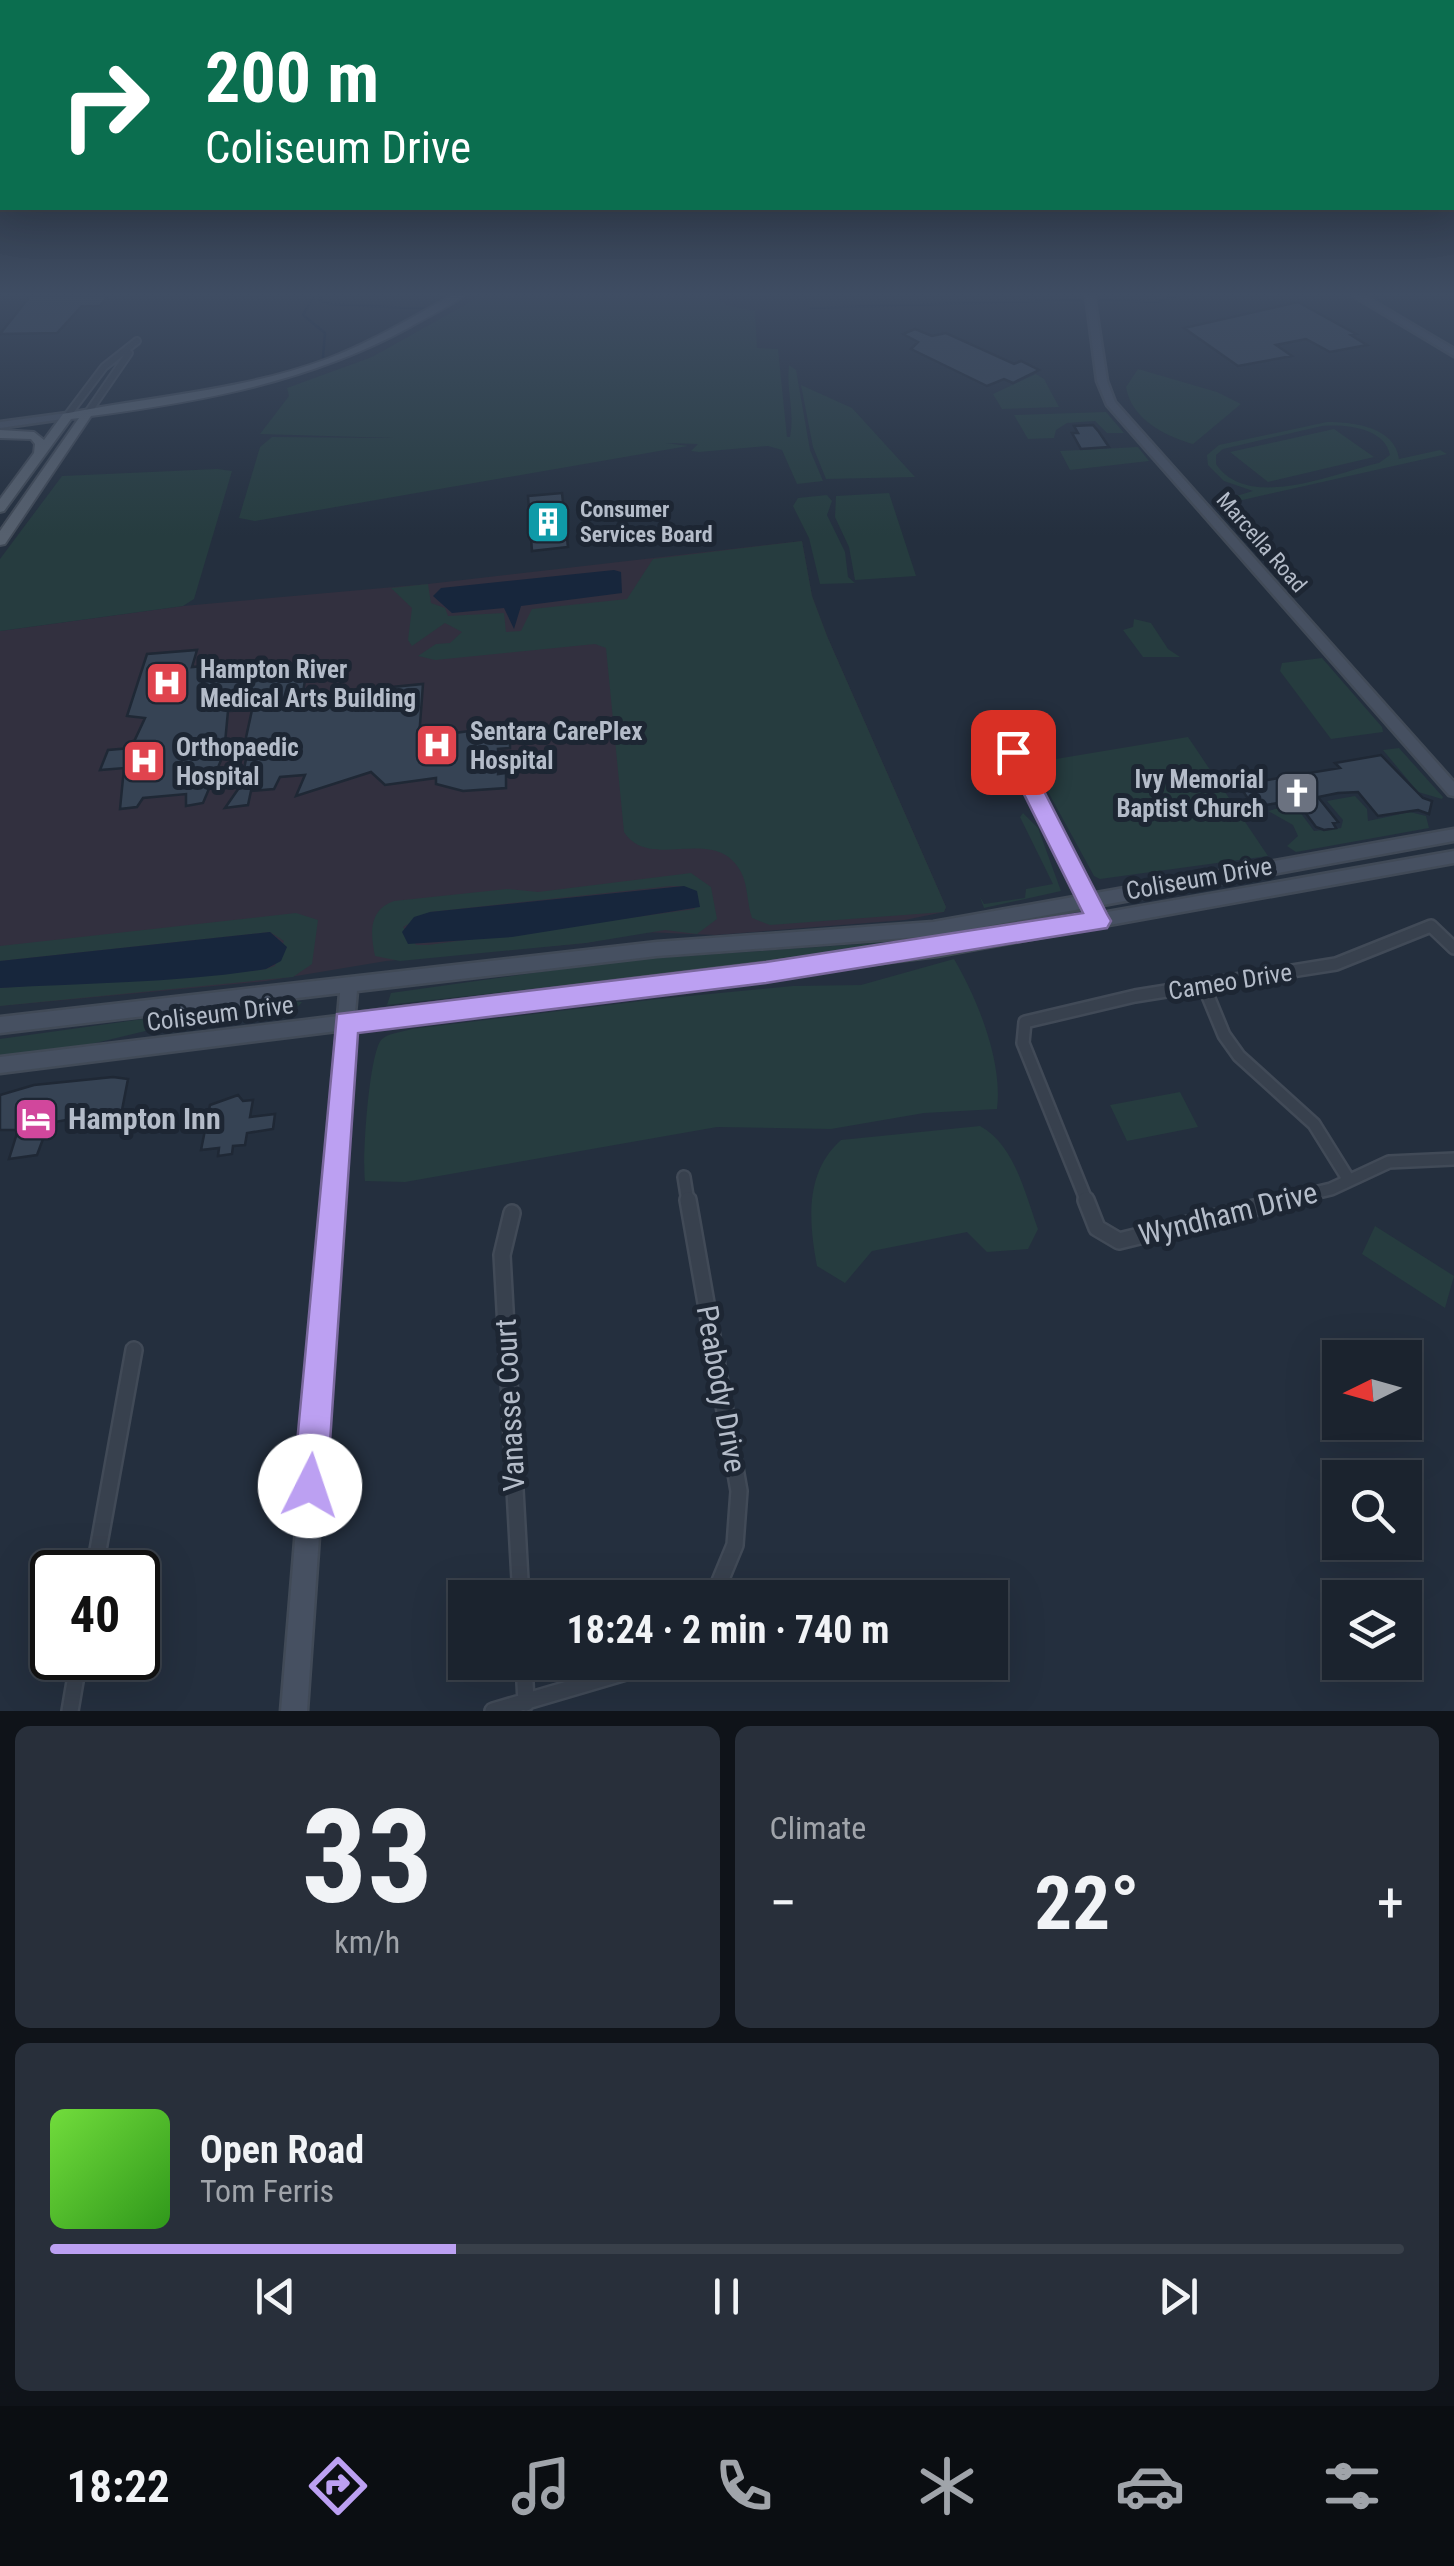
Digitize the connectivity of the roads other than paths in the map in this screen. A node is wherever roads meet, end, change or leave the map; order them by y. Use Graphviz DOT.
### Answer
graph roads {
  1 [pos="97,376"];
  2 [pos="114,376"];
  3 [pos="282,376"];
  4 [pos="307,376"];
  5 [pos="1101,376"];
  6 [pos="101,394"];
  7 [pos="132,412"];
  8 [pos="84,418"];
  9 [pos="64,421"];
  10 [pos="0,431"];
  11 [pos="40,453"];
  12 [pos="31,497"];
  13 [pos="0,508"];
  14 [pos="0,541"];
  15 [pos="1013,752"];
  16 [pos="1454,791"];
  17 [pos="1454,835"];
  18 [pos="1454,856"];
  19 [pos="1089,901"];
  20 [pos="1099,921"];
  21 [pos="1454,948"];
  22 [pos="1203,984"];
  23 [pos="349,985"];
  24 [pos="216,999"];
  25 [pos="346,1022"];
  26 [pos="1025,1022"];
  27 [pos="0,1024"];
  28 [pos="0,1033"];
  29 [pos="0,1065"];
  30 [pos="1454,1160"];
  31 [pos="684,1177"];
  32 [pos="1347,1177"];
  33 [pos="512,1213"];
  34 [pos="134,1350"];
  35 [pos="98,1550"];
  36 [pos="519,1580"];
  37 [pos="721,1580"];
  38 [pos="75,1680"];
  39 [pos="525,1680"];
  40 [pos="601,1680"];
  41 [pos="526,1703"];
  42 [pos="70,1711"];
  43 [pos="294,1711"];
  44 [pos="494,1711"];
  1 -- 9 [label="street"];
  2 -- 6 [label="street"];
  3 -- 7 [label="main road"];
  4 -- 7 [label="main road"];
  5 -- 16 [label="street, Marcella Road"];
  6 -- 7 [label="main road"];
  6 -- 8 [label="street"];
  7 -- 8 [label="main road"];
  7 -- 12 [label="main road"];
  8 -- 9 [label="main road"];
  8 -- 12 [label="main road"];
  9 -- 10 [label="street"];
  9 -- 11 [label="main road"];
  10 -- 11 [label="main road"];
  11 -- 13 [label="main road"];
  12 -- 14 [label="main road"];
  15 -- 19 [label="street"];
  17 -- 19 [label="street, Coliseum Drive"];
  18 -- 20 [label="street, Coliseum Drive"];
  19 -- 20 [label="street"];
  19 -- 23 [label="street, Coliseum Drive"];
  20 -- 25 [label="street, Coliseum Drive"];
  21 -- 22 [label="street, Cameo Drive"];
  22 -- 26 [label="street, Cameo Drive"];
  22 -- 32 [label="street"];
  23 -- 24 [label="street, Coliseum Drive"];
  23 -- 25 [label="street"];
  24 -- 27 [label="street, Coliseum Drive"];
  24 -- 28 [label="street"];
  25 -- 29 [label="street, Coliseum Drive"];
  25 -- 43 [label="street"];
  26 -- 32 [label="street, Wyndham Drive"];
  30 -- 32 [label="street, Wyndham Drive"];
  31 -- 37 [label="street, Peabody Drive"];
  33 -- 36 [label="street, Vanasse Court"];
  34 -- 35 [label="street"];
  38 -- 42 [label="street"];
  39 -- 41 [label="street"];
  40 -- 41 [label="street"];
  41 -- 44 [label="street"];
}
